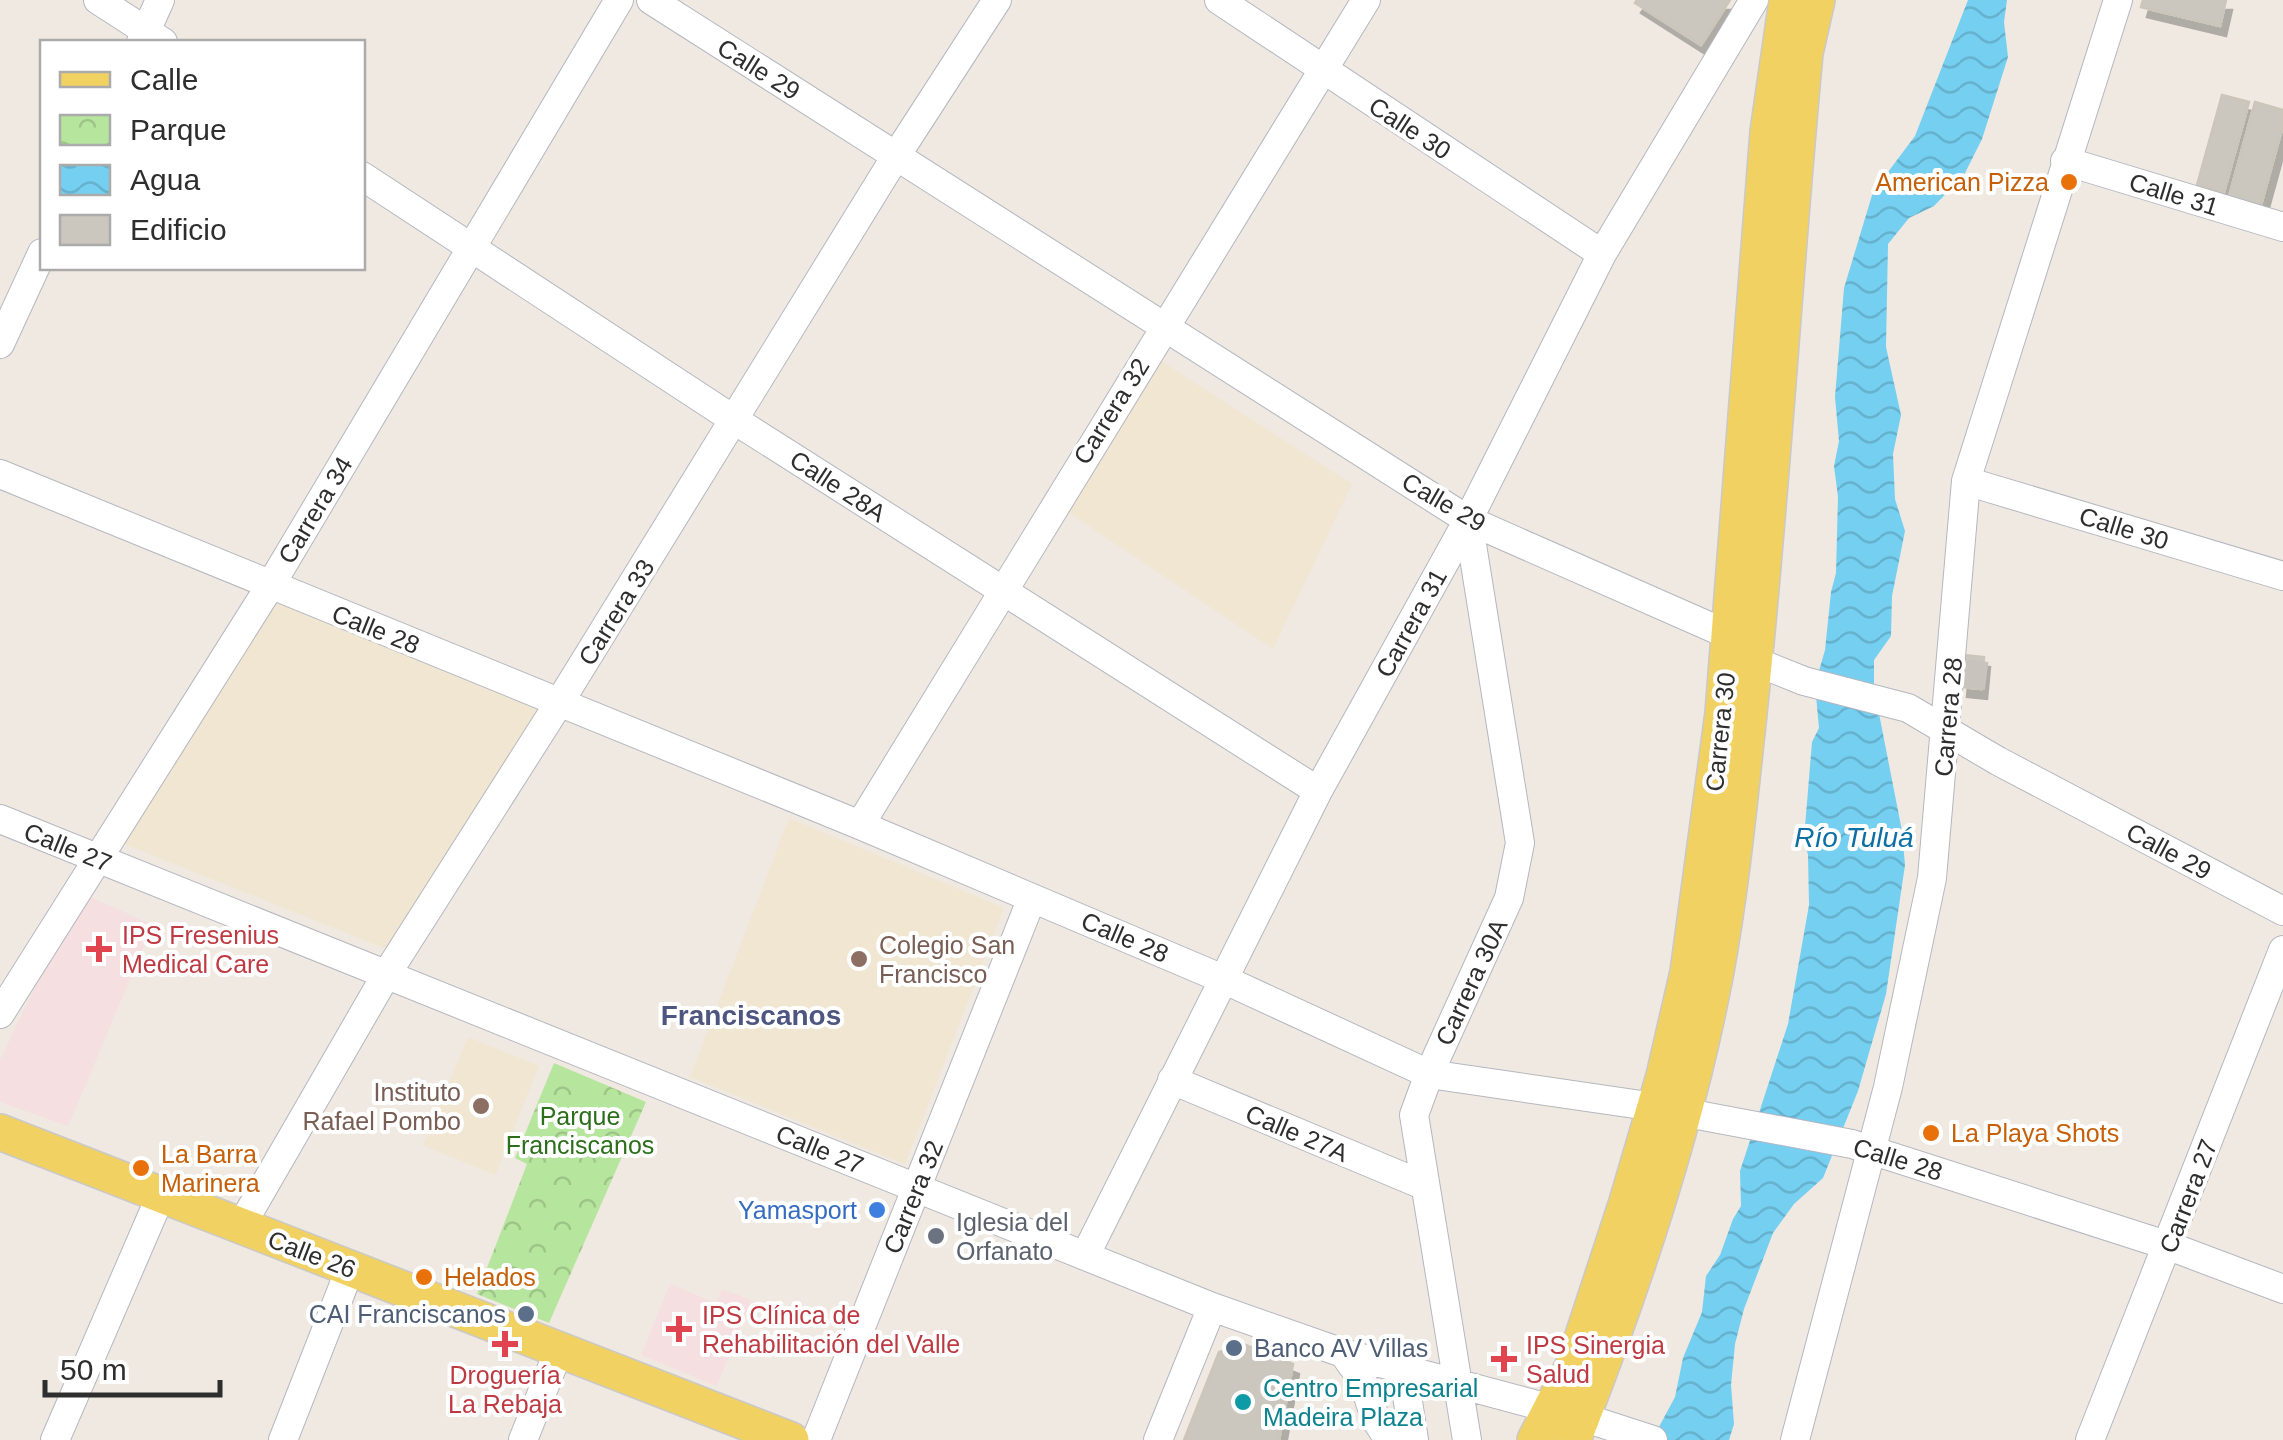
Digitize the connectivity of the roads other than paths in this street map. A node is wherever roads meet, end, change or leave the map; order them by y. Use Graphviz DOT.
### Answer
graph roads {
  1 [pos="98,0"];
  2 [pos="160,0"];
  3 [pos="619,0"];
  4 [pos="650,0"];
  5 [pos="997,0"];
  6 [pos="1220,0"];
  7 [pos="1366,0"];
  8 [pos="1754,0"];
  9 [pos="2118,0"];
  10 [pos="1802,3"];
  11 [pos="150,39"];
  12 [pos="1322,69"];
  13 [pos="896,156"];
  14 [pos="2065,161"];
  15 [pos="365,178"];
  16 [pos="2283,227"];
  17 [pos="472,249"];
  18 [pos="1602,254"];
  19 [pos="40,257"];
  20 [pos="1164,326"];
  21 [pos="0,344"];
  22 [pos="736,421"];
  23 [pos="0,474"];
  24 [pos="1966,481"];
  25 [pos="1468,520"];
  26 [pos="2283,576"];
  27 [pos="270,586"];
  28 [pos="1001,591"];
  29 [pos="1955,620"];
  30 [pos="1729,635"];
  31 [pos="1974,656"];
  32 [pos="1754,662"];
  33 [pos="1971,688"];
  34 [pos="559,703"];
  35 [pos="1947,723"];
  36 [pos="1318,791"];
  37 [pos="0,819"];
  38 [pos="860,825"];
  39 [pos="98,859"];
  40 [pos="1032,898"];
  41 [pos="2283,911"];
  42 [pos="2283,950"];
  43 [pos="386,974"];
  44 [pos="1224,978"];
  45 [pos="0,1014"];
  46 [pos="1429,1074"];
  47 [pos="1172,1080"];
  48 [pos="1669,1110"];
  49 [pos="0,1132"];
  50 [pos="1862,1147"];
  51 [pos="1423,1185"];
  52 [pos="917,1188"];
  53 [pos="161,1195"];
  54 [pos="241,1226"];
  55 [pos="2169,1246"];
  56 [pos="1085,1256"];
  57 [pos="350,1268"];
  58 [pos="2283,1289"];
  59 [pos="1212,1307"];
  60 [pos="558,1350"];
  61 [pos="1343,1353"];
  62 [pos="1403,1370"];
  63 [pos="1456,1385"];
  64 [pos="1568,1422"];
  65 [pos="54,1440"];
  66 [pos="283,1440"];
  67 [pos="523,1440"];
  68 [pos="791,1440"];
  69 [pos="816,1440"];
  70 [pos="1158,1440"];
  71 [pos="1389,1440"];
  72 [pos="1414,1440"];
  73 [pos="1467,1440"];
  74 [pos="1535,1440"];
  75 [pos="1653,1440"];
  76 [pos="1795,1440"];
  77 [pos="2090,1440"];
  1 -- 11 [label="street"];
  2 -- 11 [label="street"];
  3 -- 17 [label="street, Carrera 34"];
  4 -- 13 [label="street, Calle 29"];
  5 -- 13 [label="street, Carrera 33"];
  6 -- 12 [label="street, Calle 30"];
  7 -- 12 [label="street, Carrera 32"];
  8 -- 18 [label="street, Carrera 31"];
  9 -- 14 [label="street, Carrera 28"];
  10 -- 30 [label="main road, Carrera 30"];
  10 -- 32 [label="main road, Carrera 30"];
  12 -- 18 [label="street, Calle 30"];
  12 -- 20 [label="street, Carrera 32"];
  13 -- 20 [label="street, Calle 29"];
  13 -- 22 [label="street, Carrera 33"];
  14 -- 16 [label="street, Calle 31"];
  14 -- 24 [label="street, Carrera 28"];
  15 -- 17 [label="street, Calle 28A"];
  17 -- 22 [label="street, Calle 28A"];
  17 -- 27 [label="street, Carrera 34"];
  18 -- 25 [label="street, Carrera 31"];
  19 -- 21 [label="street"];
  20 -- 25 [label="street, Calle 29"];
  20 -- 28 [label="street, Carrera 32"];
  22 -- 28 [label="street, Calle 28A"];
  22 -- 34 [label="street, Carrera 33"];
  23 -- 27 [label="street, Calle 28"];
  24 -- 26 [label="street, Calle 30"];
  24 -- 29 [label="street, Carrera 28"];
  25 -- 30 [label="street, Calle 29"];
  25 -- 36 [label="street, Carrera 31"];
  25 -- 46 [label="street, Carrera 30A"];
  27 -- 34 [label="street, Calle 28"];
  27 -- 39 [label="street, Carrera 34"];
  28 -- 36 [label="street, Calle 28A"];
  28 -- 38 [label="street, Carrera 32"];
  29 -- 31 [label="street"];
  29 -- 35 [label="street, Carrera 28"];
  30 -- 32 [label="street, Calle 29"];
  30 -- 48 [label="main road, Carrera 30"];
  32 -- 35 [label="street, Calle 29"];
  32 -- 48 [label="main road, Carrera 30"];
  33 -- 35 [label="street"];
  34 -- 38 [label="street, Calle 28"];
  34 -- 43 [label="street, Carrera 33"];
  35 -- 41 [label="street, Calle 29"];
  35 -- 50 [label="street, Carrera 28"];
  36 -- 44 [label="street, Carrera 31"];
  37 -- 39 [label="street, Calle 27"];
  38 -- 40 [label="street, Calle 28"];
  39 -- 43 [label="street, Calle 27"];
  39 -- 45 [label="street, Carrera 34"];
  40 -- 44 [label="street, Calle 28"];
  40 -- 52 [label="street, Carrera 32"];
  42 -- 55 [label="street, Carrera 27"];
  43 -- 52 [label="street, Calle 27"];
  43 -- 54 [label="street, Carrera 33"];
  44 -- 46 [label="street, Calle 28"];
  44 -- 47 [label="street, Carrera 31"];
  46 -- 48 [label="street, Calle 28"];
  46 -- 51 [label="street, Carrera 30A"];
  47 -- 51 [label="street, Calle 27A"];
  47 -- 56 [label="street, Carrera 31"];
  48 -- 50 [label="street, Calle 28"];
  48 -- 64 [label="main road, Carrera 30"];
  49 -- 53 [label="main road, Calle 26"];
  50 -- 55 [label="street, Calle 28"];
  50 -- 76 [label="street, Carrera 28"];
  51 -- 63 [label="street, Carrera 30A"];
  52 -- 56 [label="street, Calle 27"];
  52 -- 69 [label="street, Carrera 32"];
  53 -- 54 [label="main road, Calle 26"];
  53 -- 65 [label="street"];
  54 -- 57 [label="main road, Calle 26"];
  55 -- 58 [label="street, Calle 28"];
  55 -- 77 [label="street, Carrera 27"];
  56 -- 59 [label="street, Calle 27"];
  57 -- 60 [label="main road, Calle 26"];
  57 -- 66 [label="street"];
  59 -- 61 [label="street, Calle 27"];
  59 -- 70 [label="street"];
  60 -- 67 [label="street"];
  60 -- 68 [label="main road, Calle 26"];
  61 -- 62 [label="street, Calle 27"];
  61 -- 71 [label="street"];
  62 -- 63 [label="street, Calle 27"];
  62 -- 72 [label="street"];
  63 -- 64 [label="street, Calle 27"];
  63 -- 73 [label="street, Carrera 30A"];
  64 -- 74 [label="main road, Carrera 30"];
  64 -- 75 [label="street, Calle 27"];
}
